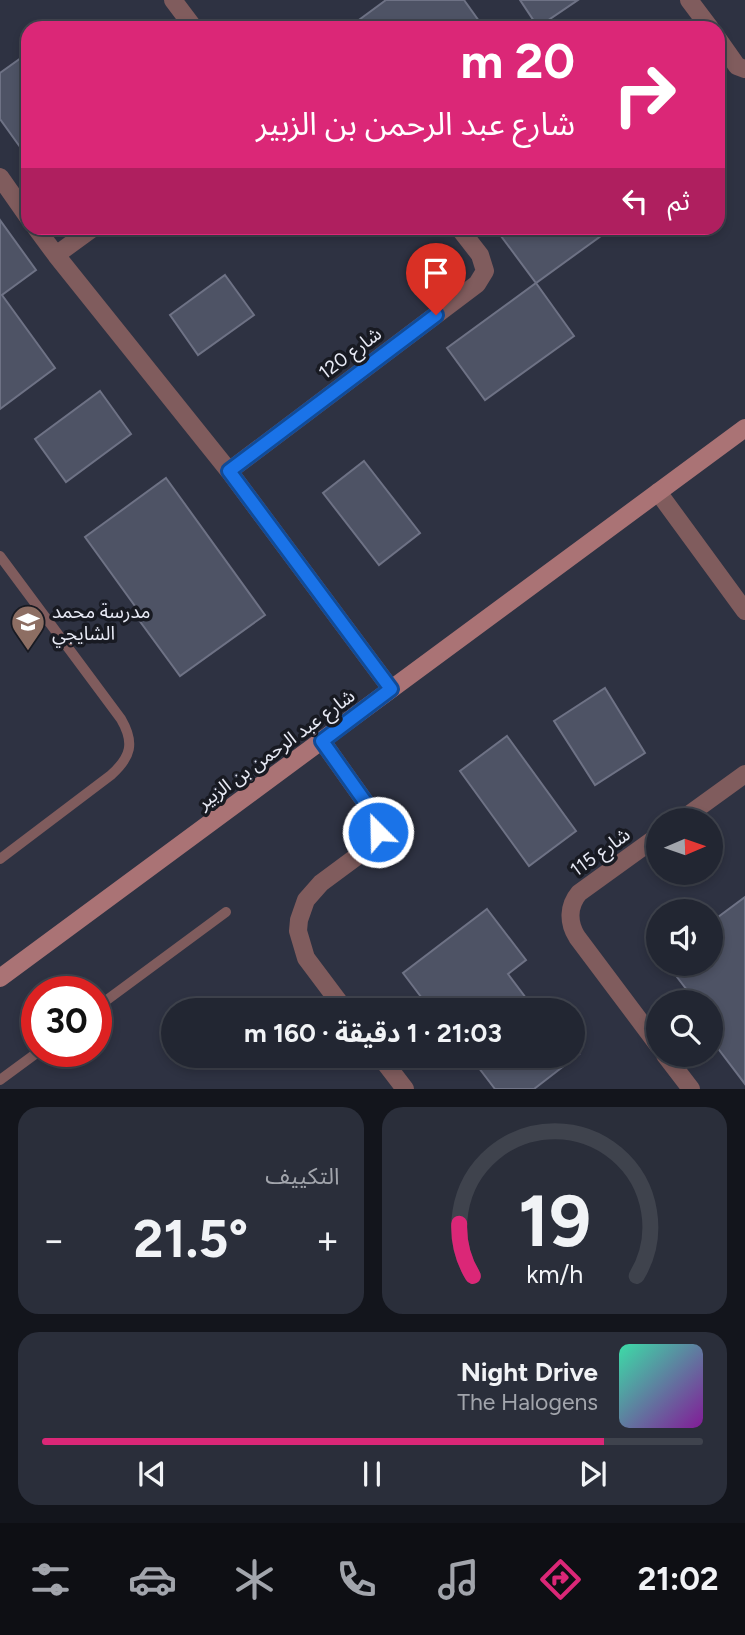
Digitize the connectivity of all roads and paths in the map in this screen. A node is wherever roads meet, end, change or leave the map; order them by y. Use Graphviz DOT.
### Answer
graph roads {
  1 [pos="173,0"];
  2 [pos="689,0"];
  3 [pos="189,21"];
  4 [pos="704,21"];
  5 [pos="725,49"];
  6 [pos="745,69"];
  7 [pos="0,177"];
  8 [pos="21,207"];
  9 [pos="41,235"];
  10 [pos="83,235"];
  11 [pos="464,235"];
  12 [pos="56,255"];
  13 [pos="745,428"];
  14 [pos="229,471"];
  15 [pos="658,492"];
  16 [pos="0,556"];
  17 [pos="745,611"];
  18 [pos="391,689"];
  19 [pos="322,741"];
  20 [pos="745,774"];
  21 [pos="698,808"];
  22 [pos="646,845"];
  23 [pos="0,859"];
  24 [pos="226,912"];
  25 [pos="1,974"];
  26 [pos="112,996"];
  27 [pos="336,998"];
  28 [pos="646,1029"];
  29 [pos="21,1065"];
  30 [pos="675,1067"];
  31 [pos="389,1068"];
  32 [pos="0,1080"];
  33 [pos="405,1089"];
  34 [pos="691,1089"];
  1 -- 3 [label="street"];
  2 -- 4 [label="street"];
  5 -- 6 [label="street"];
  7 -- 8 [label="street"];
  9 -- 12 [label="street"];
  10 -- 12 [label="street"];
  11 -- 14 [label="street, شارع 120"];
  12 -- 14 [label="street"];
  13 -- 15 [label="street, شارع عبد الرحمن بن الزبير"];
  14 -- 18 [label="street"];
  15 -- 17 [label="street"];
  15 -- 18 [label="street, شارع عبد الرحمن بن الزبير"];
  16 -- 23 [label="lane"];
  18 -- 19 [label="street, شارع عبد الرحمن بن الزبير"];
  19 -- 25 [label="street, شارع عبد الرحمن بن الزبير"];
  19 -- 27 [label="street"];
  20 -- 21 [label="street"];
  22 -- 28 [label="street, شارع 115"];
  24 -- 26 [label="lane"];
  29 -- 32 [label="lane"];
  30 -- 34 [label="street"];
  31 -- 33 [label="street"];
}
